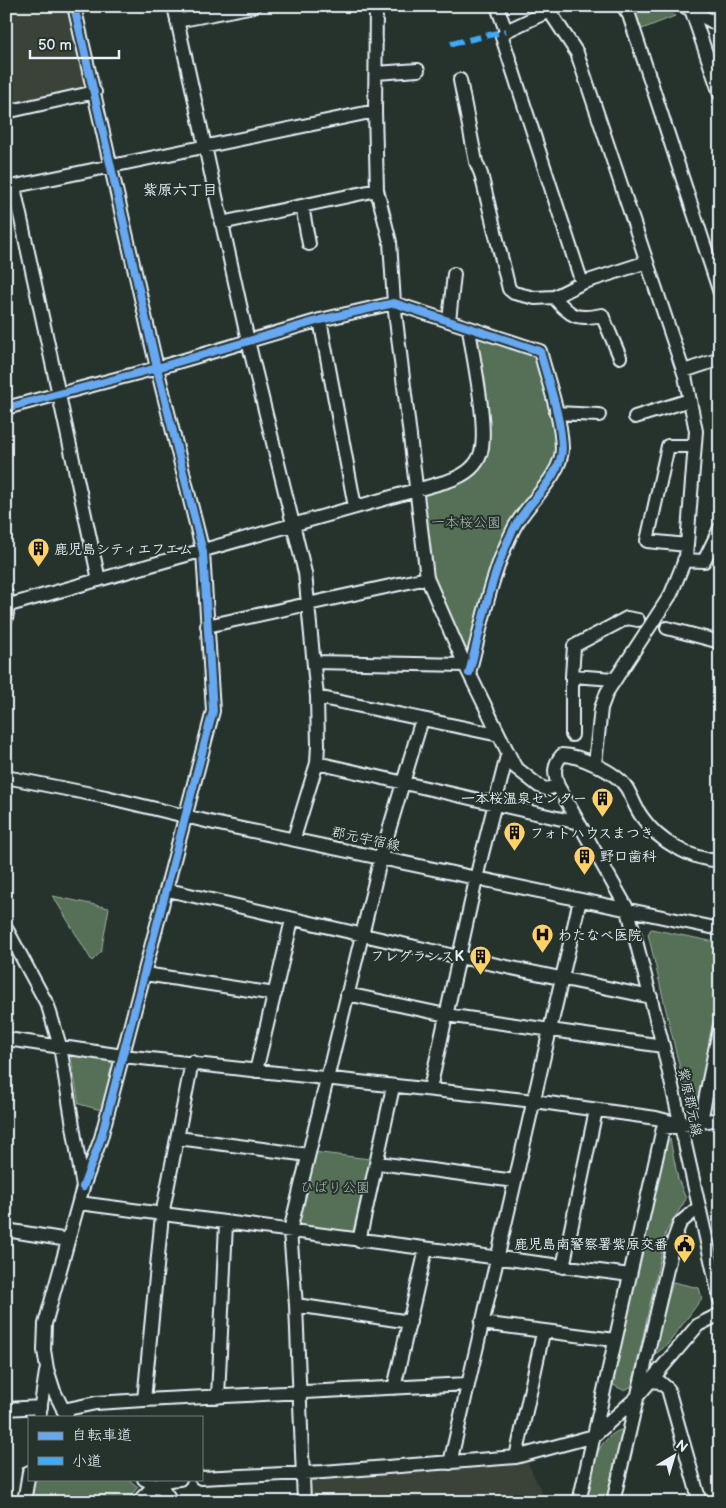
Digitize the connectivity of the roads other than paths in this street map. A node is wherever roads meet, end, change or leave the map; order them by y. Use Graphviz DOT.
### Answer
graph roads {
  1 [pos="74,6"];
  2 [pos="174,6"];
  3 [pos="254,6"];
  4 [pos="376,6"];
  5 [pos="497,6"];
  6 [pos="623,6"];
  7 [pos="548,8"];
  8 [pos="688,9"];
  9 [pos="177,21"];
  10 [pos="720,26"];
  11 [pos="506,31"];
  12 [pos="418,70"];
  13 [pos="376,73"];
  14 [pos="460,80"];
  15 [pos="95,92"];
  16 [pos="720,94"];
  17 [pos="375,111"];
  18 [pos="6,112"];
  19 [pos="205,147"];
  20 [pos="112,167"];
  21 [pos="10,187"];
  22 [pos="378,190"];
  23 [pos="302,206"];
  24 [pos="222,223"];
  25 [pos="309,244"];
  26 [pos="647,262"];
  27 [pos="454,274"];
  28 [pos="582,283"];
  29 [pos="720,293"];
  30 [pos="554,297"];
  31 [pos="394,303"];
  32 [pos="320,320"];
  33 [pos="449,321"];
  34 [pos="469,329"];
  35 [pos="248,341"];
  36 [pos="620,356"];
  37 [pos="720,359"];
  38 [pos="157,368"];
  39 [pos="684,371"];
  40 [pos="58,394"];
  41 [pos="690,400"];
  42 [pos="6,408"];
  43 [pos="556,413"];
  44 [pos="599,415"];
  45 [pos="635,417"];
  46 [pos="695,446"];
  47 [pos="418,490"];
  48 [pos="355,507"];
  49 [pos="294,526"];
  50 [pos="720,528"];
  51 [pos="687,545"];
  52 [pos="716,546"];
  53 [pos="202,552"];
  54 [pos="684,560"];
  55 [pos="427,578"];
  56 [pos="99,580"];
  57 [pos="309,605"];
  58 [pos="7,607"];
  59 [pos="638,620"];
  60 [pos="207,626"];
  61 [pos="667,628"];
  62 [pos="720,642"];
  63 [pos="314,662"];
  64 [pos="467,669"];
  65 [pos="572,676"];
  66 [pos="614,679"];
  67 [pos="317,697"];
  68 [pos="422,719"];
  69 [pos="499,735"];
  70 [pos="572,736"];
  71 [pos="508,752"];
  72 [pos="317,763"];
  73 [pos="595,764"];
  74 [pos="6,777"];
  75 [pos="402,783"];
  76 [pos="558,786"];
  77 [pos="494,802"];
  78 [pos="187,816"];
  79 [pos="579,823"];
  80 [pos="294,838"];
  81 [pos="381,857"];
  82 [pos="720,861"];
  83 [pos="476,878"];
  84 [pos="168,890"];
  85 [pos="580,900"];
  86 [pos="628,910"];
  87 [pos="292,920"];
  88 [pos="6,928"];
  89 [pos="720,930"];
  90 [pos="363,935"];
  91 [pos="459,957"];
  92 [pos="145,974"];
  93 [pos="562,979"];
  94 [pos="275,994"];
  95 [pos="348,994"];
  96 [pos="651,997"];
  97 [pos="446,1015"];
  98 [pos="720,1025"];
  99 [pos="550,1030"];
  100 [pos="6,1040"];
  101 [pos="60,1046"];
  102 [pos="663,1046"];
  103 [pos="123,1056"];
  104 [pos="192,1062"];
  105 [pos="256,1071"];
  106 [pos="327,1078"];
  107 [pos="393,1087"];
  108 [pos="430,1089"];
  109 [pos="534,1101"];
  110 [pos="596,1110"];
  111 [pos="720,1118"];
  112 [pos="701,1121"];
  113 [pos="678,1124"];
  114 [pos="178,1138"];
  115 [pos="308,1155"];
  116 [pos="378,1163"];
  117 [pos="515,1181"];
  118 [pos="83,1187"];
  119 [pos="79,1203"];
  120 [pos="698,1208"];
  121 [pos="162,1215"];
  122 [pos="226,1224"];
  123 [pos="6,1230"];
  124 [pos="290,1231"];
  125 [pos="68,1240"];
  126 [pos="359,1241"];
  127 [pos="426,1249"];
  128 [pos="498,1258"];
  129 [pos="563,1267"];
  130 [pos="630,1275"];
  131 [pos="720,1300"];
  132 [pos="296,1305"];
  133 [pos="720,1314"];
  134 [pos="410,1322"];
  135 [pos="482,1323"];
  136 [pos="543,1333"];
  137 [pos="615,1340"];
  138 [pos="47,1369"];
  139 [pos="651,1381"];
  140 [pos="468,1384"];
  141 [pos="394,1388"];
  142 [pos="299,1393"];
  143 [pos="218,1397"];
  144 [pos="636,1398"];
  145 [pos="144,1400"];
  146 [pos="6,1409"];
  147 [pos="40,1412"];
  148 [pos="65,1413"];
  149 [pos="594,1436"];
  150 [pos="516,1457"];
  151 [pos="450,1463"];
  152 [pos="303,1473"];
  153 [pos="28,1478"];
  154 [pos="202,1478"];
  155 [pos="169,1480"];
  156 [pos="148,1482"];
  157 [pos="24,1502"];
  158 [pos="138,1502"];
  159 [pos="172,1502"];
  160 [pos="304,1502"];
  161 [pos="578,1502"];
  162 [pos="612,1502"];
  163 [pos="700,1502"];
  1 -- 15 [label="street"];
  2 -- 9 [label="street"];
  3 -- 9 [label="street"];
  4 -- 13 [label="street"];
  5 -- 11 [label="street"];
  6 -- 29 [label="street"];
  7 -- 11 [label="street"];
  7 -- 26 [label="street"];
  8 -- 10 [label="street"];
  8 -- 16 [label="street"];
  9 -- 19 [label="street"];
  11 -- 28 [label="street"];
  12 -- 13 [label="street"];
  13 -- 17 [label="street"];
  14 -- 30 [label="street"];
  15 -- 18 [label="street"];
  15 -- 20 [label="street"];
  17 -- 19 [label="street"];
  17 -- 22 [label="street"];
  19 -- 20 [label="street"];
  19 -- 24 [label="street"];
  20 -- 21 [label="street"];
  20 -- 38 [label="street"];
  21 -- 40 [label="street"];
  22 -- 23 [label="street"];
  22 -- 31 [label="street"];
  23 -- 24 [label="street"];
  23 -- 25 [label="street"];
  24 -- 35 [label="street"];
  26 -- 28 [label="street"];
  26 -- 39 [label="street"];
  27 -- 33 [label="street"];
  28 -- 30 [label="street"];
  30 -- 36 [label="street"];
  31 -- 32 [label="street"];
  31 -- 33 [label="street"];
  31 -- 47 [label="street"];
  32 -- 35 [label="street"];
  32 -- 48 [label="street"];
  33 -- 34 [label="street"];
  34 -- 43 [label="street"];
  34 -- 47 [label="street"];
  35 -- 38 [label="street"];
  35 -- 49 [label="street"];
  37 -- 39 [label="street"];
  38 -- 40 [label="street"];
  38 -- 53 [label="street"];
  39 -- 41 [label="street"];
  40 -- 42 [label="street"];
  40 -- 56 [label="street"];
  41 -- 45 [label="street"];
  41 -- 46 [label="street"];
  43 -- 44 [label="street"];
  43 -- 64 [label="street"];
  46 -- 51 [label="street"];
  46 -- 51 [label="street"];
  47 -- 48 [label="street"];
  47 -- 55 [label="street"];
  48 -- 49 [label="street"];
  49 -- 53 [label="street"];
  49 -- 57 [label="street"];
  50 -- 52 [label="street"];
  51 -- 54 [label="street"];
  52 -- 54 [label="street"];
  53 -- 56 [label="street"];
  53 -- 60 [label="street"];
  54 -- 66 [label="street"];
  55 -- 57 [label="street"];
  55 -- 64 [label="street"];
  56 -- 58 [label="street"];
  57 -- 60 [label="street"];
  57 -- 63 [label="street"];
  59 -- 65 [label="street"];
  60 -- 78 [label="street"];
  61 -- 62 [label="street"];
  63 -- 64 [label="street"];
  63 -- 67 [label="street"];
  64 -- 69 [label="street"];
  65 -- 66 [label="street"];
  65 -- 70 [label="street"];
  66 -- 73 [label="street"];
  67 -- 68 [label="street"];
  67 -- 72 [label="street"];
  68 -- 69 [label="street"];
  68 -- 75 [label="street"];
  69 -- 71 [label="street"];
  71 -- 76 [label="street"];
  71 -- 77 [label="street"];
  72 -- 75 [label="street"];
  72 -- 80 [label="street"];
  73 -- 76 [label="street"];
  73 -- 82 [label="street"];
  74 -- 78 [label="street, 郡元宇宿線"];
  75 -- 77 [label="street"];
  75 -- 81 [label="street"];
  76 -- 79 [label="street, 紫原郡元線"];
  77 -- 79 [label="street"];
  77 -- 83 [label="street"];
  78 -- 80 [label="street, 郡元宇宿線"];
  78 -- 84 [label="street"];
  79 -- 86 [label="street, 紫原郡元線"];
  80 -- 81 [label="street, 郡元宇宿線"];
  81 -- 83 [label="street, 郡元宇宿線"];
  81 -- 90 [label="street"];
  83 -- 85 [label="street, 郡元宇宿線"];
  83 -- 91 [label="street"];
  84 -- 87 [label="street"];
  84 -- 92 [label="street"];
  85 -- 86 [label="street, 郡元宇宿線"];
  85 -- 93 [label="street"];
  86 -- 89 [label="street, 郡元宇宿線"];
  86 -- 96 [label="street, 紫原郡元線"];
  87 -- 90 [label="street"];
  87 -- 94 [label="street"];
  88 -- 101 [label="street"];
  90 -- 91 [label="street"];
  90 -- 95 [label="street"];
  91 -- 93 [label="street"];
  91 -- 97 [label="street"];
  92 -- 94 [label="street"];
  92 -- 103 [label="street"];
  93 -- 96 [label="street"];
  93 -- 99 [label="street"];
  94 -- 105 [label="street"];
  95 -- 97 [label="street"];
  95 -- 106 [label="street"];
  96 -- 102 [label="street, 紫原郡元線"];
  97 -- 99 [label="street"];
  97 -- 108 [label="street"];
  98 -- 112 [label="street"];
  99 -- 102 [label="street"];
  99 -- 109 [label="street"];
  100 -- 101 [label="street"];
  101 -- 103 [label="street"];
  101 -- 118 [label="street"];
  102 -- 113 [label="street, 紫原郡元線"];
  103 -- 104 [label="street"];
  103 -- 118 [label="street"];
  104 -- 105 [label="street"];
  104 -- 114 [label="street"];
  105 -- 106 [label="street"];
  106 -- 107 [label="street"];
  106 -- 115 [label="street"];
  107 -- 108 [label="street"];
  107 -- 116 [label="street"];
  108 -- 109 [label="street"];
  109 -- 110 [label="street"];
  109 -- 117 [label="street"];
  110 -- 113 [label="street"];
  110 -- 129 [label="street"];
  111 -- 112 [label="street"];
  112 -- 113 [label="street"];
  113 -- 120 [label="street, 紫原郡元線"];
  113 -- 130 [label="street"];
  114 -- 115 [label="street"];
  114 -- 121 [label="street"];
  115 -- 124 [label="street"];
  116 -- 117 [label="street"];
  116 -- 126 [label="street"];
  117 -- 128 [label="street"];
  118 -- 119 [label="street"];
  119 -- 121 [label="street"];
  119 -- 125 [label="street"];
  120 -- 131 [label="street, 紫原郡元線"];
  120 -- 144 [label="street"];
  121 -- 122 [label="street"];
  121 -- 145 [label="street"];
  122 -- 124 [label="street"];
  122 -- 143 [label="street"];
  123 -- 125 [label="street"];
  124 -- 126 [label="street"];
  124 -- 132 [label="street"];
  125 -- 138 [label="street"];
  126 -- 127 [label="street"];
  127 -- 128 [label="street"];
  127 -- 134 [label="street"];
  128 -- 129 [label="street"];
  128 -- 135 [label="street"];
  129 -- 130 [label="street"];
  130 -- 137 [label="street"];
  132 -- 134 [label="street"];
  132 -- 142 [label="street"];
  133 -- 139 [label="street"];
  134 -- 141 [label="street"];
  135 -- 136 [label="street"];
  135 -- 140 [label="street"];
  136 -- 137 [label="street"];
  136 -- 150 [label="street"];
  137 -- 149 [label="street"];
  138 -- 147 [label="street"];
  138 -- 148 [label="street"];
  139 -- 144 [label="street"];
  139 -- 163 [label="street"];
  140 -- 141 [label="street"];
  140 -- 151 [label="street"];
  141 -- 142 [label="street"];
  142 -- 143 [label="street"];
  142 -- 152 [label="street"];
  143 -- 145 [label="street"];
  144 -- 149 [label="street"];
  144 -- 162 [label="street"];
  145 -- 148 [label="street"];
  146 -- 147 [label="street"];
  149 -- 150 [label="street"];
  149 -- 161 [label="street"];
  150 -- 151 [label="street"];
  151 -- 152 [label="street"];
  152 -- 154 [label="street"];
  152 -- 160 [label="street"];
  153 -- 157 [label="street"];
  155 -- 156 [label="street"];
  156 -- 158 [label="street"];
  156 -- 159 [label="street"];
}
